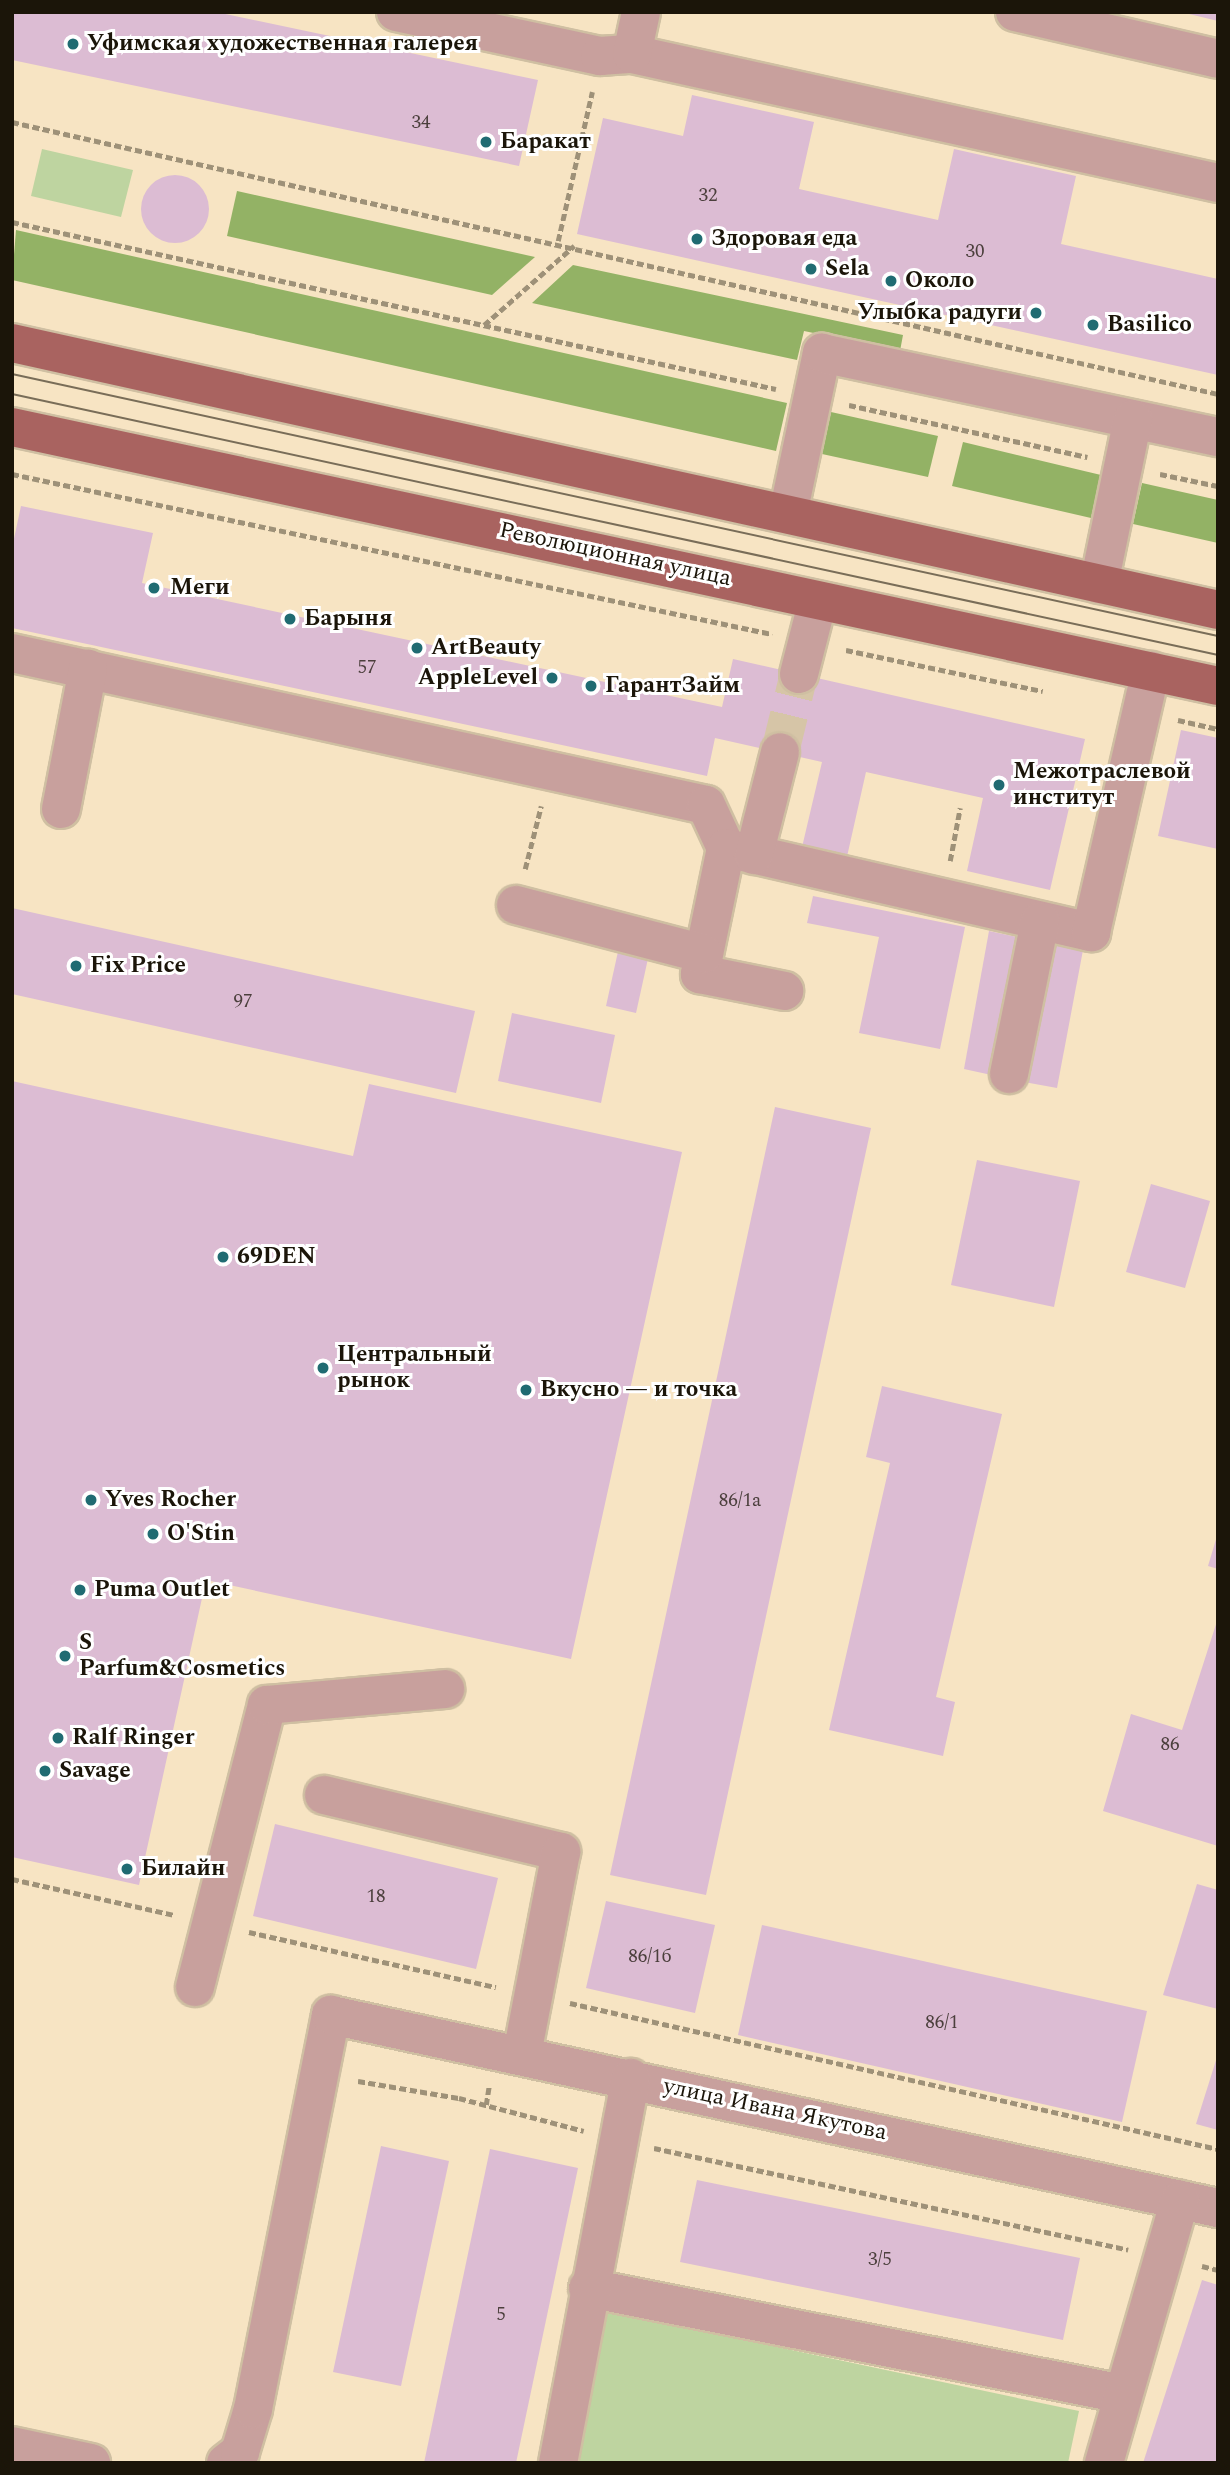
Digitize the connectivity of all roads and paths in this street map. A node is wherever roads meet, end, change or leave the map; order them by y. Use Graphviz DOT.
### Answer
graph roads {
  1 [pos="396,12"];
  2 [pos="641,12"];
  3 [pos="1015,12"];
  4 [pos="616,55"];
  5 [pos="1218,59"];
  6 [pos="12,122"];
  7 [pos="1218,183"];
  8 [pos="12,222"];
  9 [pos="558,241"];
  10 [pos="575,245"];
  11 [pos="484,325"];
  12 [pos="12,343"];
  13 [pos="1218,394"];
  14 [pos="813,397"];
  15 [pos="1133,419"];
  16 [pos="12,427"];
  17 [pos="1218,437"];
  18 [pos="1123,465"];
  19 [pos="12,475"];
  20 [pos="1218,486"];
  21 [pos="788,514"];
  22 [pos="1099,584"];
  23 [pos="818,600"];
  24 [pos="1218,610"];
  25 [pos="12,653"];
  26 [pos="803,658"];
  27 [pos="88,669"];
  28 [pos="1151,671"];
  29 [pos="1218,687"];
  30 [pos="1047,692"];
  31 [pos="1140,712"];
  32 [pos="1218,729"];
  33 [pos="780,752"];
  34 [pos="550,771"];
  35 [pos="960,808"];
  36 [pos="61,809"];
  37 [pos="740,852"];
  38 [pos="943,899"];
  39 [pos="516,905"];
  40 [pos="1040,921"];
  41 [pos="704,954"];
  42 [pos="784,991"];
  43 [pos="1009,1074"];
  44 [pos="445,1689"];
  45 [pos="324,1795"];
  46 [pos="12,1879"];
  47 [pos="211,1923"];
  48 [pos="195,1987"];
  49 [pos="533,1995"];
  50 [pos="522,2055"];
  51 [pos="631,2078"];
  52 [pos="358,2080"];
  53 [pos="618,2140"];
  54 [pos="1218,2149"];
  55 [pos="1180,2200"];
  56 [pos="1218,2208"];
  57 [pos="1163,2257"];
  58 [pos="1218,2270"];
  59 [pos="588,2288"];
  60 [pos="1123,2394"];
  61 [pos="12,2446"];
  62 [pos="91,2463"];
  63 [pos="226,2463"];
  64 [pos="558,2463"];
  65 [pos="1104,2463"];
  1 -- 4 [label="street"];
  2 -- 4 [label="street"];
  3 -- 5 [label="street"];
  4 -- 7 [label="street"];
  4 -- 9 [label="path"];
  6 -- 9 [label="path"];
  8 -- 11 [label="path"];
  9 -- 10 [label="path"];
  10 -- 11 [label="path"];
  10 -- 13 [label="path"];
  11 -- 14 [label="path"];
  12 -- 21 [label="main road"];
  14 -- 15 [label="street"];
  14 -- 18 [label="path"];
  14 -- 21 [label="street"];
  15 -- 17 [label="street"];
  15 -- 18 [label="street"];
  16 -- 23 [label="main road, Революционная улица"];
  18 -- 20 [label="path"];
  18 -- 22 [label="street"];
  19 -- 26 [label="path"];
  21 -- 22 [label="main road"];
  22 -- 24 [label="main road"];
  23 -- 26 [label="street"];
  23 -- 28 [label="main road, Революционная улица"];
  25 -- 27 [label="street"];
  26 -- 30 [label="path"];
  27 -- 34 [label="street"];
  27 -- 36 [label="street"];
  28 -- 29 [label="main road, Революционная улица"];
  28 -- 31 [label="street"];
  31 -- 32 [label="path"];
  31 -- 40 [label="street"];
  33 -- 37 [label="street"];
  34 -- 37 [label="street"];
  34 -- 39 [label="path"];
  35 -- 38 [label="path"];
  37 -- 38 [label="street"];
  37 -- 41 [label="street"];
  38 -- 40 [label="street"];
  39 -- 41 [label="street"];
  40 -- 43 [label="street"];
  41 -- 42 [label="street"];
  44 -- 47 [label="street"];
  45 -- 49 [label="street"];
  46 -- 47 [label="path"];
  47 -- 48 [label="street"];
  47 -- 49 [label="path"];
  49 -- 50 [label="street"];
  49 -- 54 [label="path"];
  50 -- 51 [label="street, улица Ивана Якутова"];
  50 -- 63 [label="street, улица Ивана Якутова"];
  51 -- 53 [label="street"];
  51 -- 55 [label="street, улица Ивана Якутова"];
  52 -- 53 [label="path"];
  53 -- 57 [label="path"];
  53 -- 59 [label="street"];
  55 -- 56 [label="street, улица Ивана Якутова"];
  55 -- 57 [label="street"];
  57 -- 58 [label="path"];
  57 -- 60 [label="street"];
  59 -- 60 [label="street"];
  59 -- 64 [label="street"];
  60 -- 65 [label="street"];
  61 -- 62 [label="street"];
}
